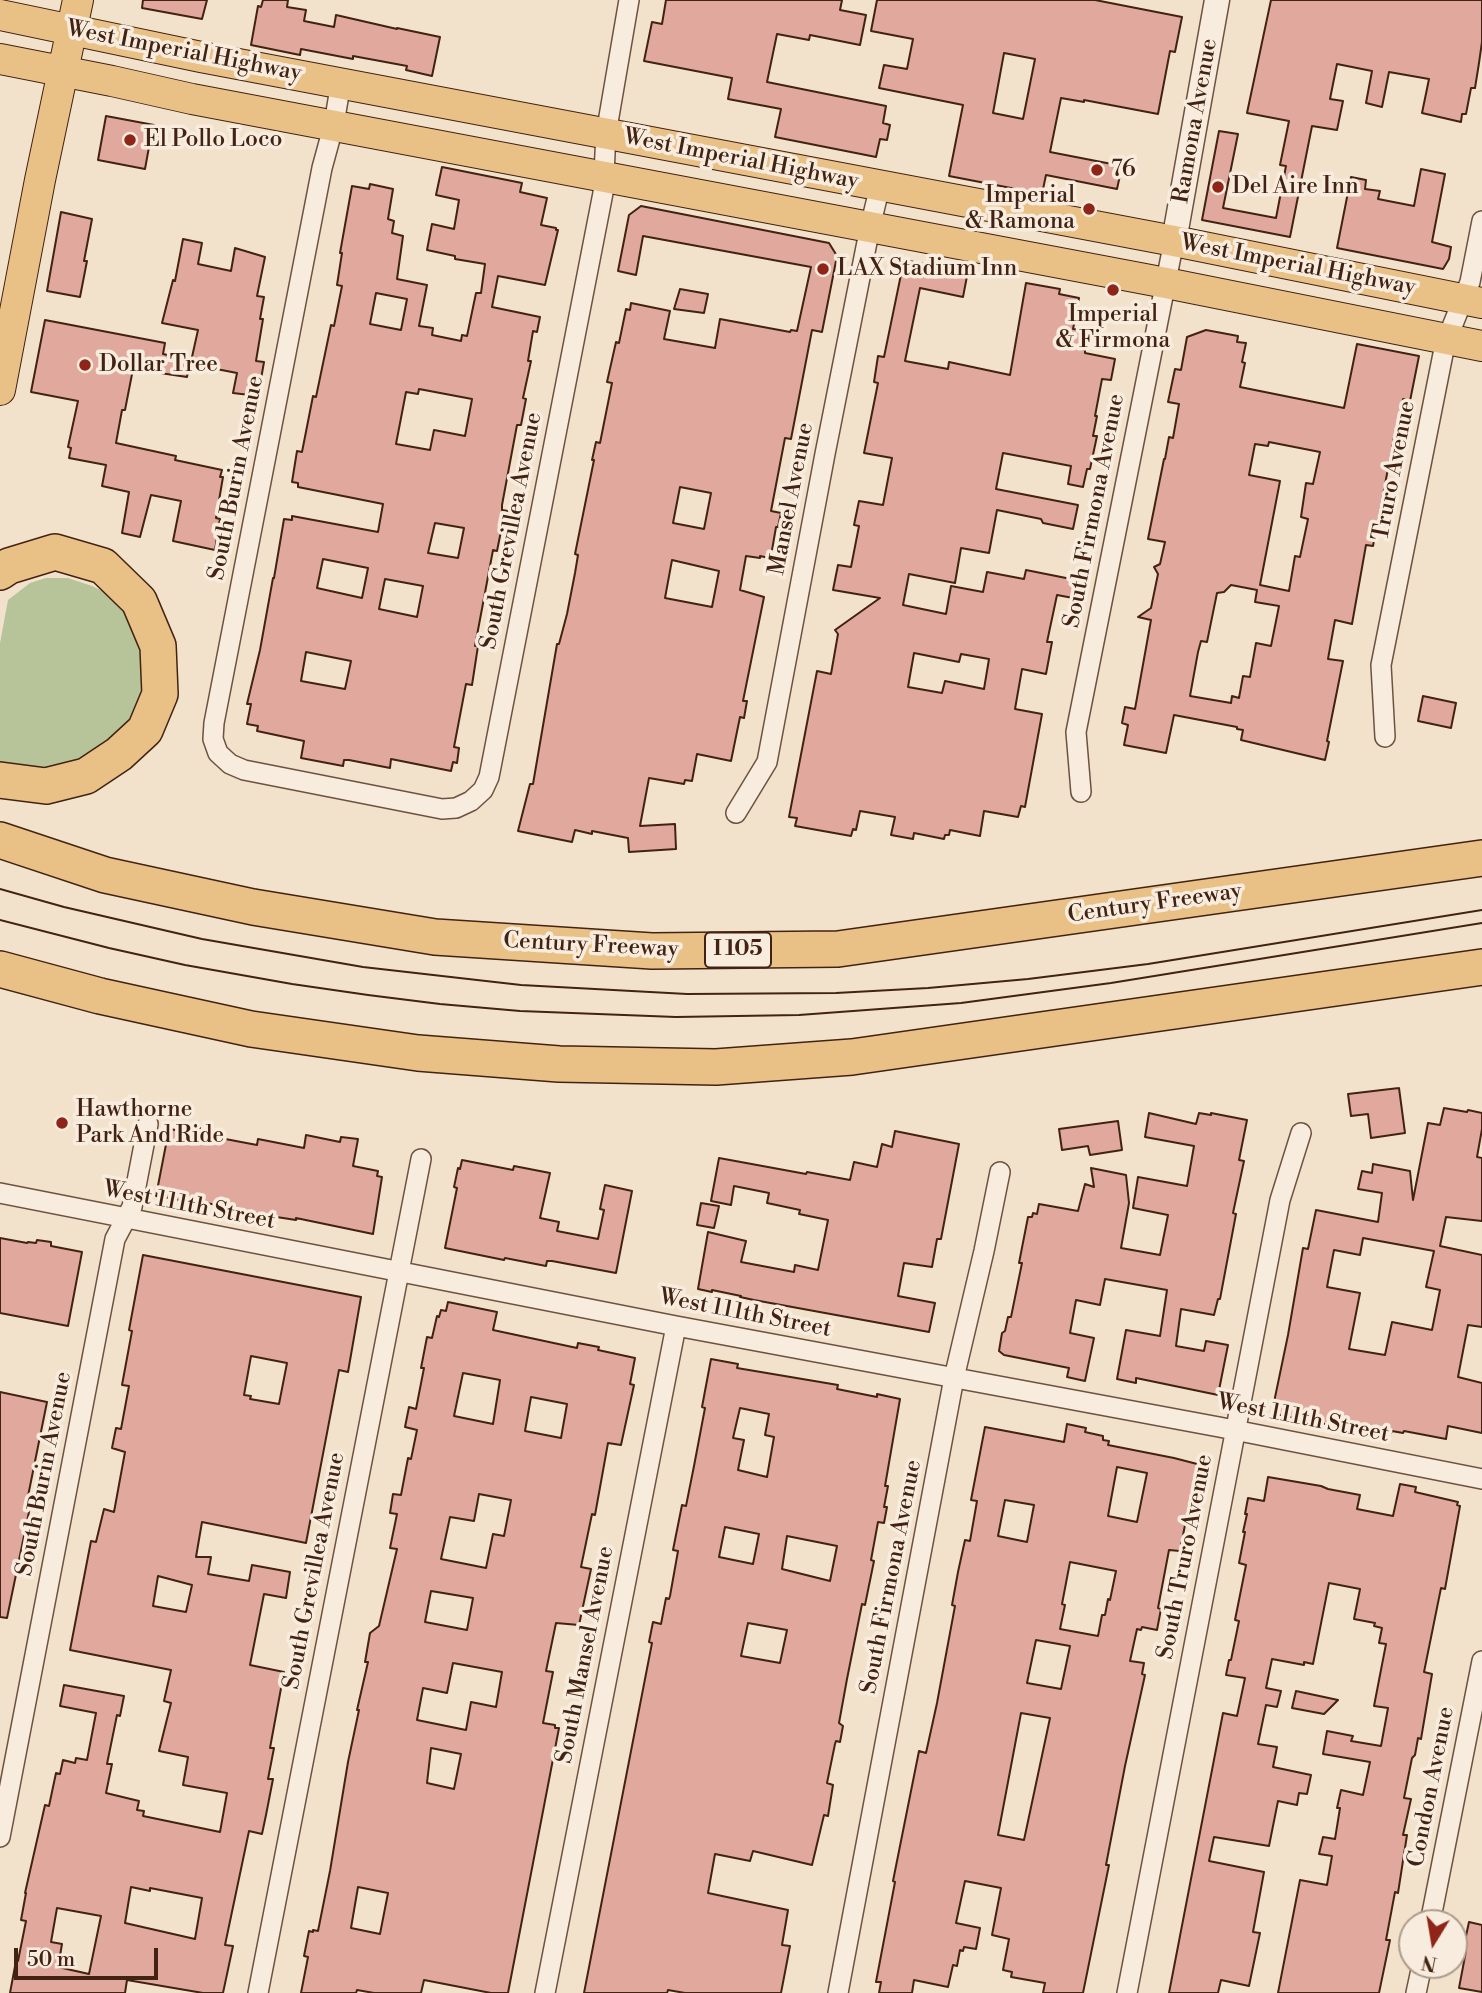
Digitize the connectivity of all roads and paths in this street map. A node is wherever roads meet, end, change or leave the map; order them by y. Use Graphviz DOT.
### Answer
graph roads {
  1 [pos="78,0"];
  2 [pos="629,0"];
  3 [pos="1217,0"];
  4 [pos="6,10"];
  5 [pos="73,30"];
  6 [pos="0,53"];
  7 [pos="0,59"];
  8 [pos="64,72"];
  9 [pos="341,82"];
  10 [pos="334,124"];
  11 [pos="606,134"];
  12 [pos="604,177"];
  13 [pos="880,186"];
  14 [pos="1482,221"];
  15 [pos="870,228"];
  16 [pos="1174,241"];
  17 [pos="1166,283"];
  18 [pos="1472,301"];
  19 [pos="1447,339"];
  20 [pos="1482,346"];
  21 [pos="0,390"];
  22 [pos="0,572"];
  23 [pos="1385,737"];
  24 [pos="0,780"];
  25 [pos="343,790"];
  26 [pos="1081,792"];
  27 [pos="736,813"];
  28 [pos="0,840"];
  29 [pos="1482,858"];
  30 [pos="1482,967"];
  31 [pos="0,969"];
  32 [pos="148,1124"];
  33 [pos="1301,1133"];
  34 [pos="421,1159"];
  35 [pos="1000,1172"];
  36 [pos="0,1194"];
  37 [pos="126,1219"];
  38 [pos="399,1272"];
  39 [pos="676,1326"];
  40 [pos="954,1378"];
  41 [pos="1235,1430"];
  42 [pos="1482,1479"];
  43 [pos="1482,1661"];
  44 [pos="0,1837"];
  45 [pos="1433,1909"];
  46 [pos="258,1993"];
  47 [pos="545,1993"];
  48 [pos="838,1993"];
  49 [pos="1127,1993"];
  1 -- 5 [label="main road"];
  2 -- 11 [label="street, South Grevillea Avenue"];
  3 -- 16 [label="street, Ramona Avenue"];
  4 -- 5 [label="main road, West Imperial Highway"];
  4 -- 6 [label="main road"];
  5 -- 8 [label="main road"];
  5 -- 9 [label="main road, West Imperial Highway"];
  7 -- 8 [label="main road, West Imperial Highway"];
  8 -- 10 [label="main road, West Imperial Highway"];
  8 -- 21 [label="main road"];
  9 -- 10 [label="street, South Burin Avenue"];
  9 -- 11 [label="main road, West Imperial Highway"];
  10 -- 12 [label="main road, West Imperial Highway"];
  10 -- 25 [label="street, South Burin Avenue"];
  11 -- 12 [label="street, South Grevillea Avenue"];
  11 -- 13 [label="main road, West Imperial Highway"];
  12 -- 15 [label="main road, West Imperial Highway"];
  12 -- 25 [label="street, South Grevillea Avenue"];
  13 -- 15 [label="street, Mansel Avenue"];
  13 -- 16 [label="main road, West Imperial Highway"];
  14 -- 18 [label="street, Truro Avenue"];
  15 -- 17 [label="main road, West Imperial Highway"];
  15 -- 27 [label="street, Mansel Avenue"];
  16 -- 17 [label="street, South Firmona Avenue"];
  16 -- 18 [label="main road, West Imperial Highway"];
  17 -- 19 [label="main road, West Imperial Highway"];
  17 -- 26 [label="street, South Firmona Avenue"];
  18 -- 19 [label="street, Truro Avenue"];
  19 -- 20 [label="main road, West Imperial Highway"];
  19 -- 23 [label="street, Truro Avenue"];
  22 -- 24 [label="highway"];
  28 -- 29 [label="highway, Century Freeway / I 105"];
  30 -- 31 [label="highway"];
  32 -- 37 [label="street, South Burin Avenue"];
  33 -- 41 [label="street, South Truro Avenue"];
  34 -- 38 [label="street, South Grevillea Avenue"];
  35 -- 40 [label="street, South Firmona Avenue"];
  36 -- 37 [label="street, West 111th Street"];
  37 -- 38 [label="street, West 111th Street"];
  37 -- 44 [label="street, South Burin Avenue"];
  38 -- 39 [label="street, West 111th Street"];
  38 -- 46 [label="street, South Grevillea Avenue"];
  39 -- 40 [label="street, West 111th Street"];
  39 -- 47 [label="street, South Mansel Avenue"];
  40 -- 41 [label="street, West 111th Street"];
  40 -- 48 [label="street, South Firmona Avenue"];
  41 -- 42 [label="street, West 111th Street"];
  41 -- 49 [label="street, South Truro Avenue"];
  43 -- 45 [label="street, Condon Avenue"];
}
